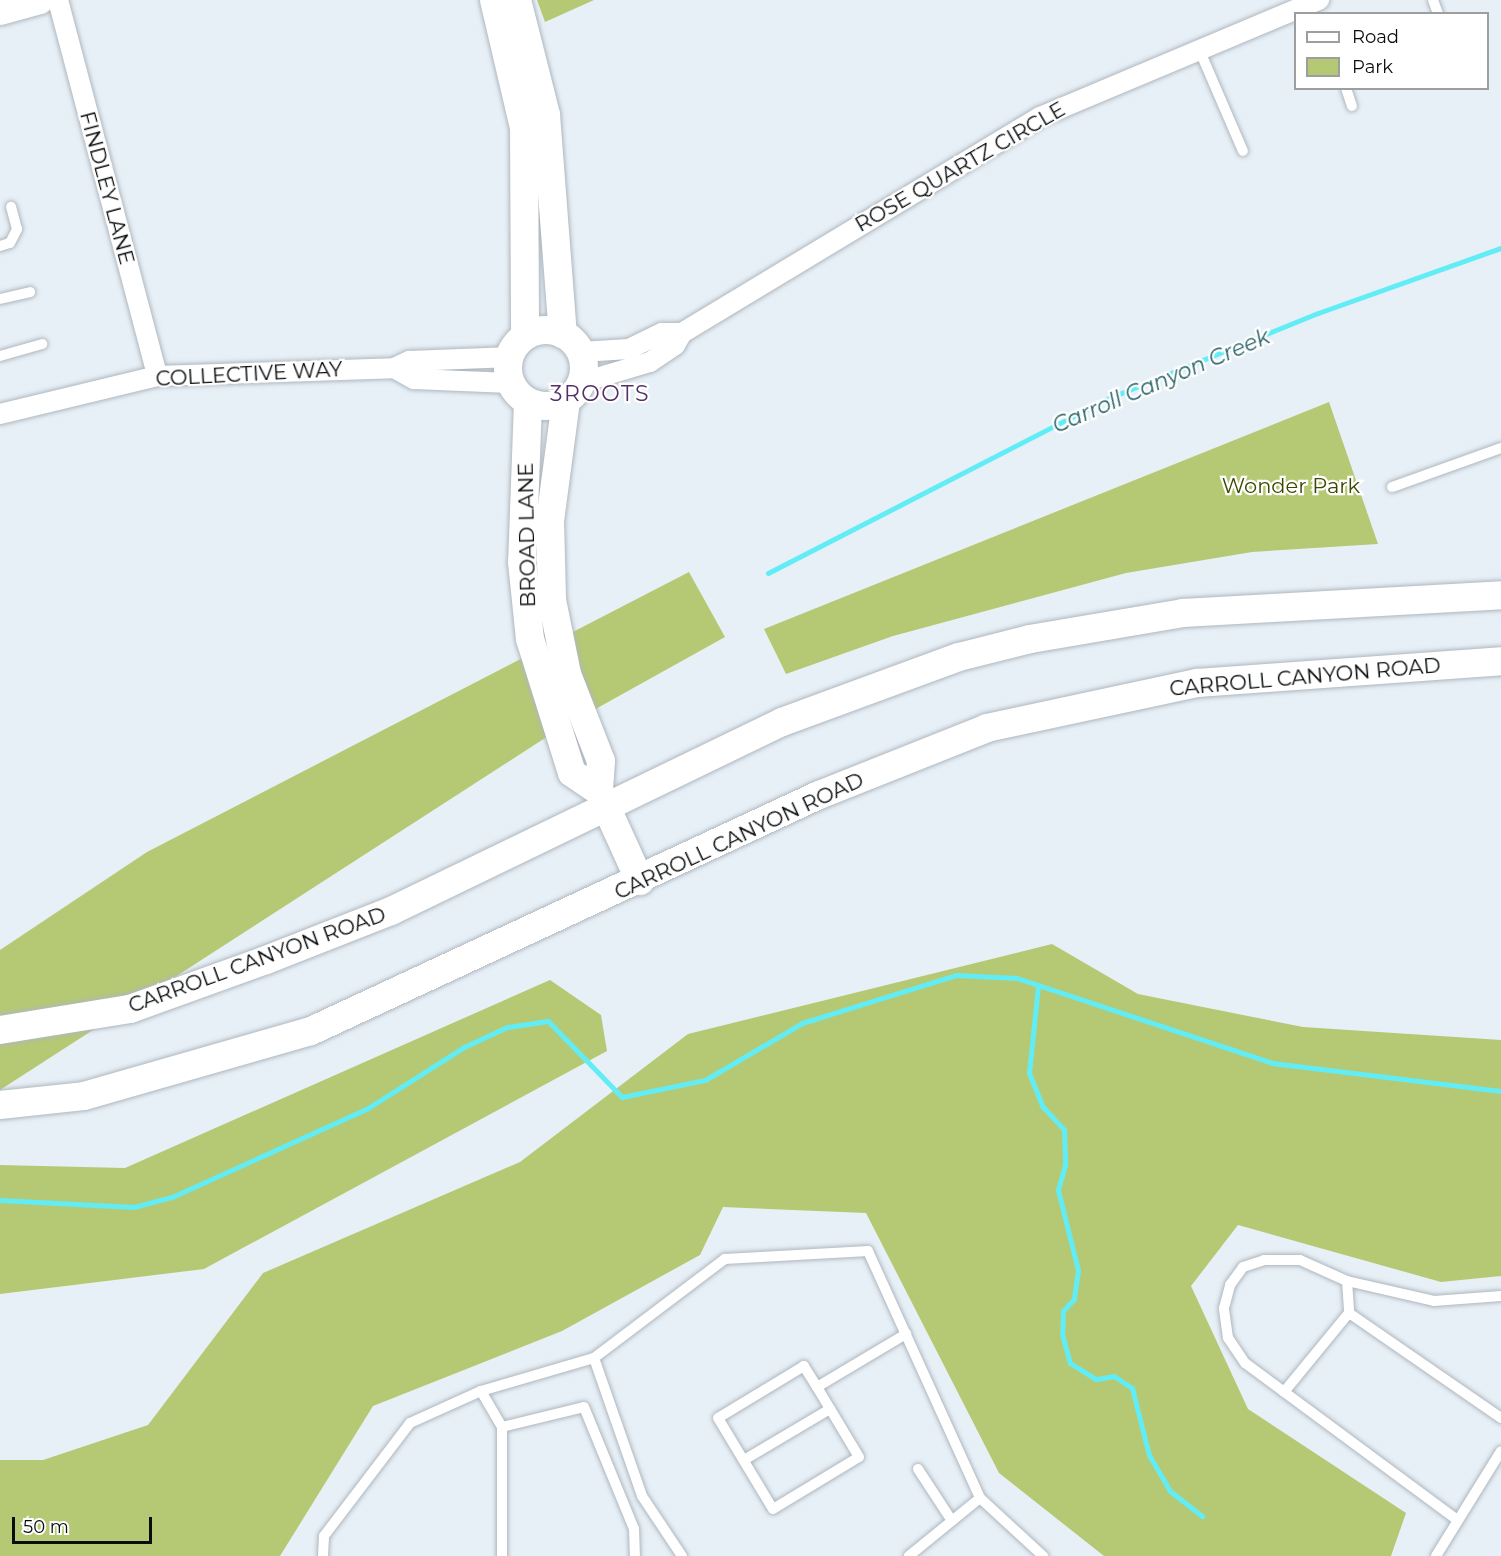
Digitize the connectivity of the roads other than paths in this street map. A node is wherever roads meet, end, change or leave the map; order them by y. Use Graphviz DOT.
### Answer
graph roads {
  1 [pos="40,0"];
  2 [pos="58,0"];
  3 [pos="494,0"];
  4 [pos="517,0"];
  5 [pos="1317,4"];
  6 [pos="0,10"];
  7 [pos="1296,12"];
  8 [pos="1294,13"];
  9 [pos="1199,49"];
  10 [pos="1347,90"];
  11 [pos="1352,106"];
  12 [pos="1243,151"];
  13 [pos="11,207"];
  14 [pos="5,244"];
  15 [pos="30,292"];
  16 [pos="0,299"];
  17 [pos="682,333"];
  18 [pos="572,343"];
  19 [pos="42,344"];
  20 [pos="0,356"];
  21 [pos="518,369"];
  22 [pos="157,376"];
  23 [pos="574,392"];
  24 [pos="0,414"];
  25 [pos="1501,448"];
  26 [pos="1392,487"];
  27 [pos="1501,595"];
  28 [pos="1501,661"];
  29 [pos="604,799"];
  30 [pos="640,881"];
  31 [pos="0,1030"];
  32 [pos="0,1105"];
  33 [pos="1347,1281"];
  34 [pos="1501,1296"];
  35 [pos="1349,1313"];
  36 [pos="906,1334"];
  37 [pos="594,1358"];
  38 [pos="817,1387"];
  39 [pos="481,1391"];
  40 [pos="1284,1392"];
  41 [pos="830,1409"];
  42 [pos="1501,1418"];
  43 [pos="502,1427"];
  44 [pos="1501,1451"];
  45 [pos="744,1460"];
  46 [pos="918,1469"];
  47 [pos="981,1498"];
  48 [pos="1456,1519"];
  49 [pos="952,1521"];
  50 [pos="323,1556"];
  51 [pos="502,1556"];
  52 [pos="635,1556"];
  53 [pos="682,1556"];
  54 [pos="909,1556"];
  55 [pos="1043,1556"];
  56 [pos="1436,1556"];
  1 -- 6 [label="main road"];
  2 -- 22 [label="street, FINDLEY LANE"];
  3 -- 21 [label="main road, BROAD LANE"];
  4 -- 18 [label="main road"];
  5 -- 7 [label="street, ROSE QUARTZ CIRCLE"];
  8 -- 9 [label="street, ROSE QUARTZ CIRCLE"];
  9 -- 12 [label="lane"];
  9 -- 17 [label="street, ROSE QUARTZ CIRCLE"];
  10 -- 11 [label="lane"];
  13 -- 14 [label="lane"];
  15 -- 16 [label="lane"];
  17 -- 18 [label="street, ROSE QUARTZ CIRCLE"];
  17 -- 23 [label="street, ROSE QUARTZ CIRCLE"];
  18 -- 21 [label="main road"];
  18 -- 23 [label="main road, BROAD LANE"];
  19 -- 20 [label="lane"];
  21 -- 22 [label="street, COLLECTIVE WAY"];
  21 -- 23 [label="main road"];
  21 -- 29 [label="main road, BROAD LANE"];
  22 -- 24 [label="street, COLLECTIVE WAY"];
  23 -- 29 [label="main road, BROAD LANE"];
  25 -- 26 [label="lane"];
  27 -- 29 [label="main road, CARROLL CANYON ROAD"];
  28 -- 30 [label="main road, CARROLL CANYON ROAD"];
  29 -- 30 [label="main road, BROAD LANE"];
  29 -- 31 [label="main road, CARROLL CANYON ROAD"];
  30 -- 32 [label="main road, CARROLL CANYON ROAD"];
  33 -- 34 [label="lane"];
  33 -- 35 [label="lane"];
  33 -- 40 [label="lane"];
  35 -- 40 [label="lane"];
  35 -- 42 [label="lane"];
  36 -- 37 [label="lane"];
  36 -- 38 [label="lane"];
  36 -- 47 [label="lane"];
  37 -- 39 [label="lane"];
  37 -- 53 [label="lane"];
  38 -- 41 [label="lane"];
  38 -- 45 [label="lane"];
  39 -- 43 [label="lane"];
  39 -- 50 [label="lane"];
  40 -- 48 [label="lane"];
  41 -- 45 [label="lane"];
  41 -- 45 [label="lane"];
  43 -- 51 [label="lane"];
  43 -- 52 [label="lane"];
  44 -- 48 [label="lane"];
  46 -- 49 [label="lane"];
  47 -- 49 [label="lane"];
  47 -- 55 [label="lane"];
  48 -- 56 [label="lane"];
  49 -- 54 [label="lane"];
}
